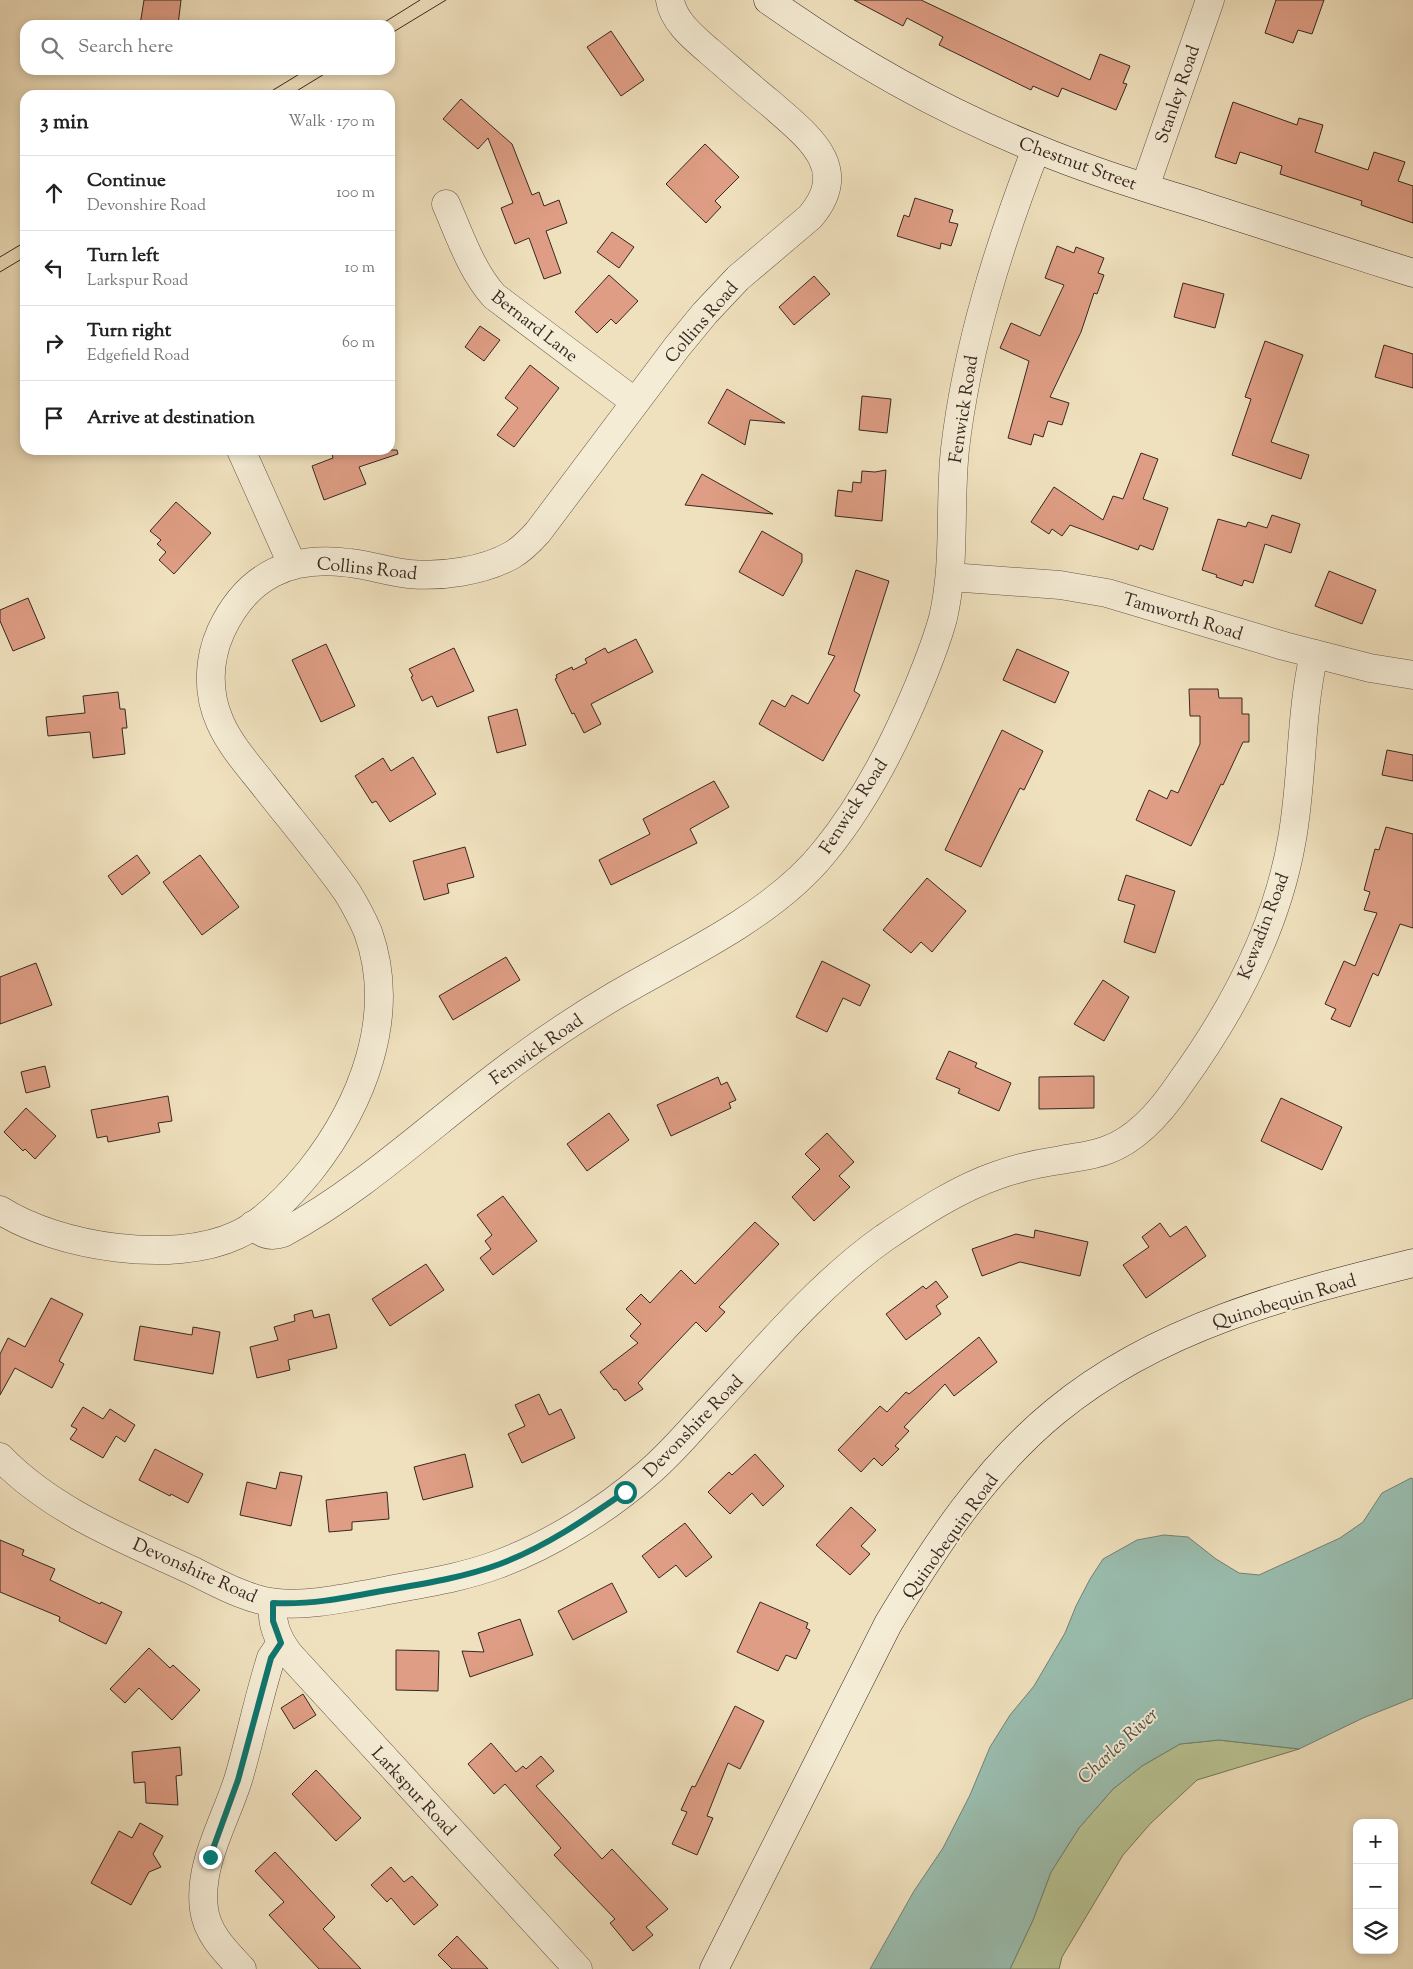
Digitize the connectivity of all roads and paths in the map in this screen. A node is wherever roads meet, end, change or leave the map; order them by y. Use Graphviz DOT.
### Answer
graph roads {
  1 [pos="670,0"];
  2 [pos="768,0"];
  3 [pos="1210,0"];
  4 [pos="1036,149"];
  5 [pos="1145,187"];
  6 [pos="446,204"];
  7 [pos="1413,273"];
  8 [pos="635,402"];
  9 [pos="243,455"];
  10 [pos="292,564"];
  11 [pos="950,577"];
  12 [pos="1314,654"];
  13 [pos="1413,675"];
  14 [pos="1108,1150"];
  15 [pos="0,1210"];
  16 [pos="253,1225"];
  17 [pos="1413,1263"];
  18 [pos="0,1456"];
  19 [pos="273,1603"];
  20 [pos="281,1643"];
  21 [pos="242,1969"];
  22 [pos="578,1969"];
  23 [pos="714,1969"];
  1 -- 8 [label="street, Collins Road"];
  2 -- 4 [label="street, Chestnut Street"];
  3 -- 5 [label="street, Stanley Road"];
  4 -- 5 [label="street, Chestnut Street"];
  4 -- 11 [label="street, Fenwick Road"];
  5 -- 7 [label="street, Chestnut Street"];
  6 -- 8 [label="street, Bernard Lane"];
  8 -- 10 [label="street, Collins Road"];
  9 -- 10 [label="street"];
  10 -- 16 [label="street, Collins Road"];
  11 -- 12 [label="street, Tamworth Road"];
  11 -- 16 [label="street, Fenwick Road"];
  12 -- 13 [label="street, Tamworth Road"];
  12 -- 14 [label="street, Kewadin Road"];
  14 -- 19 [label="street, Devonshire Road"];
  15 -- 16 [label="street, Collins Road"];
  17 -- 23 [label="street, Quinobequin Road"];
  18 -- 19 [label="street, Devonshire Road"];
  19 -- 20 [label="street, Larkspur Road"];
  20 -- 21 [label="street"];
  20 -- 22 [label="street, Larkspur Road"];
}
